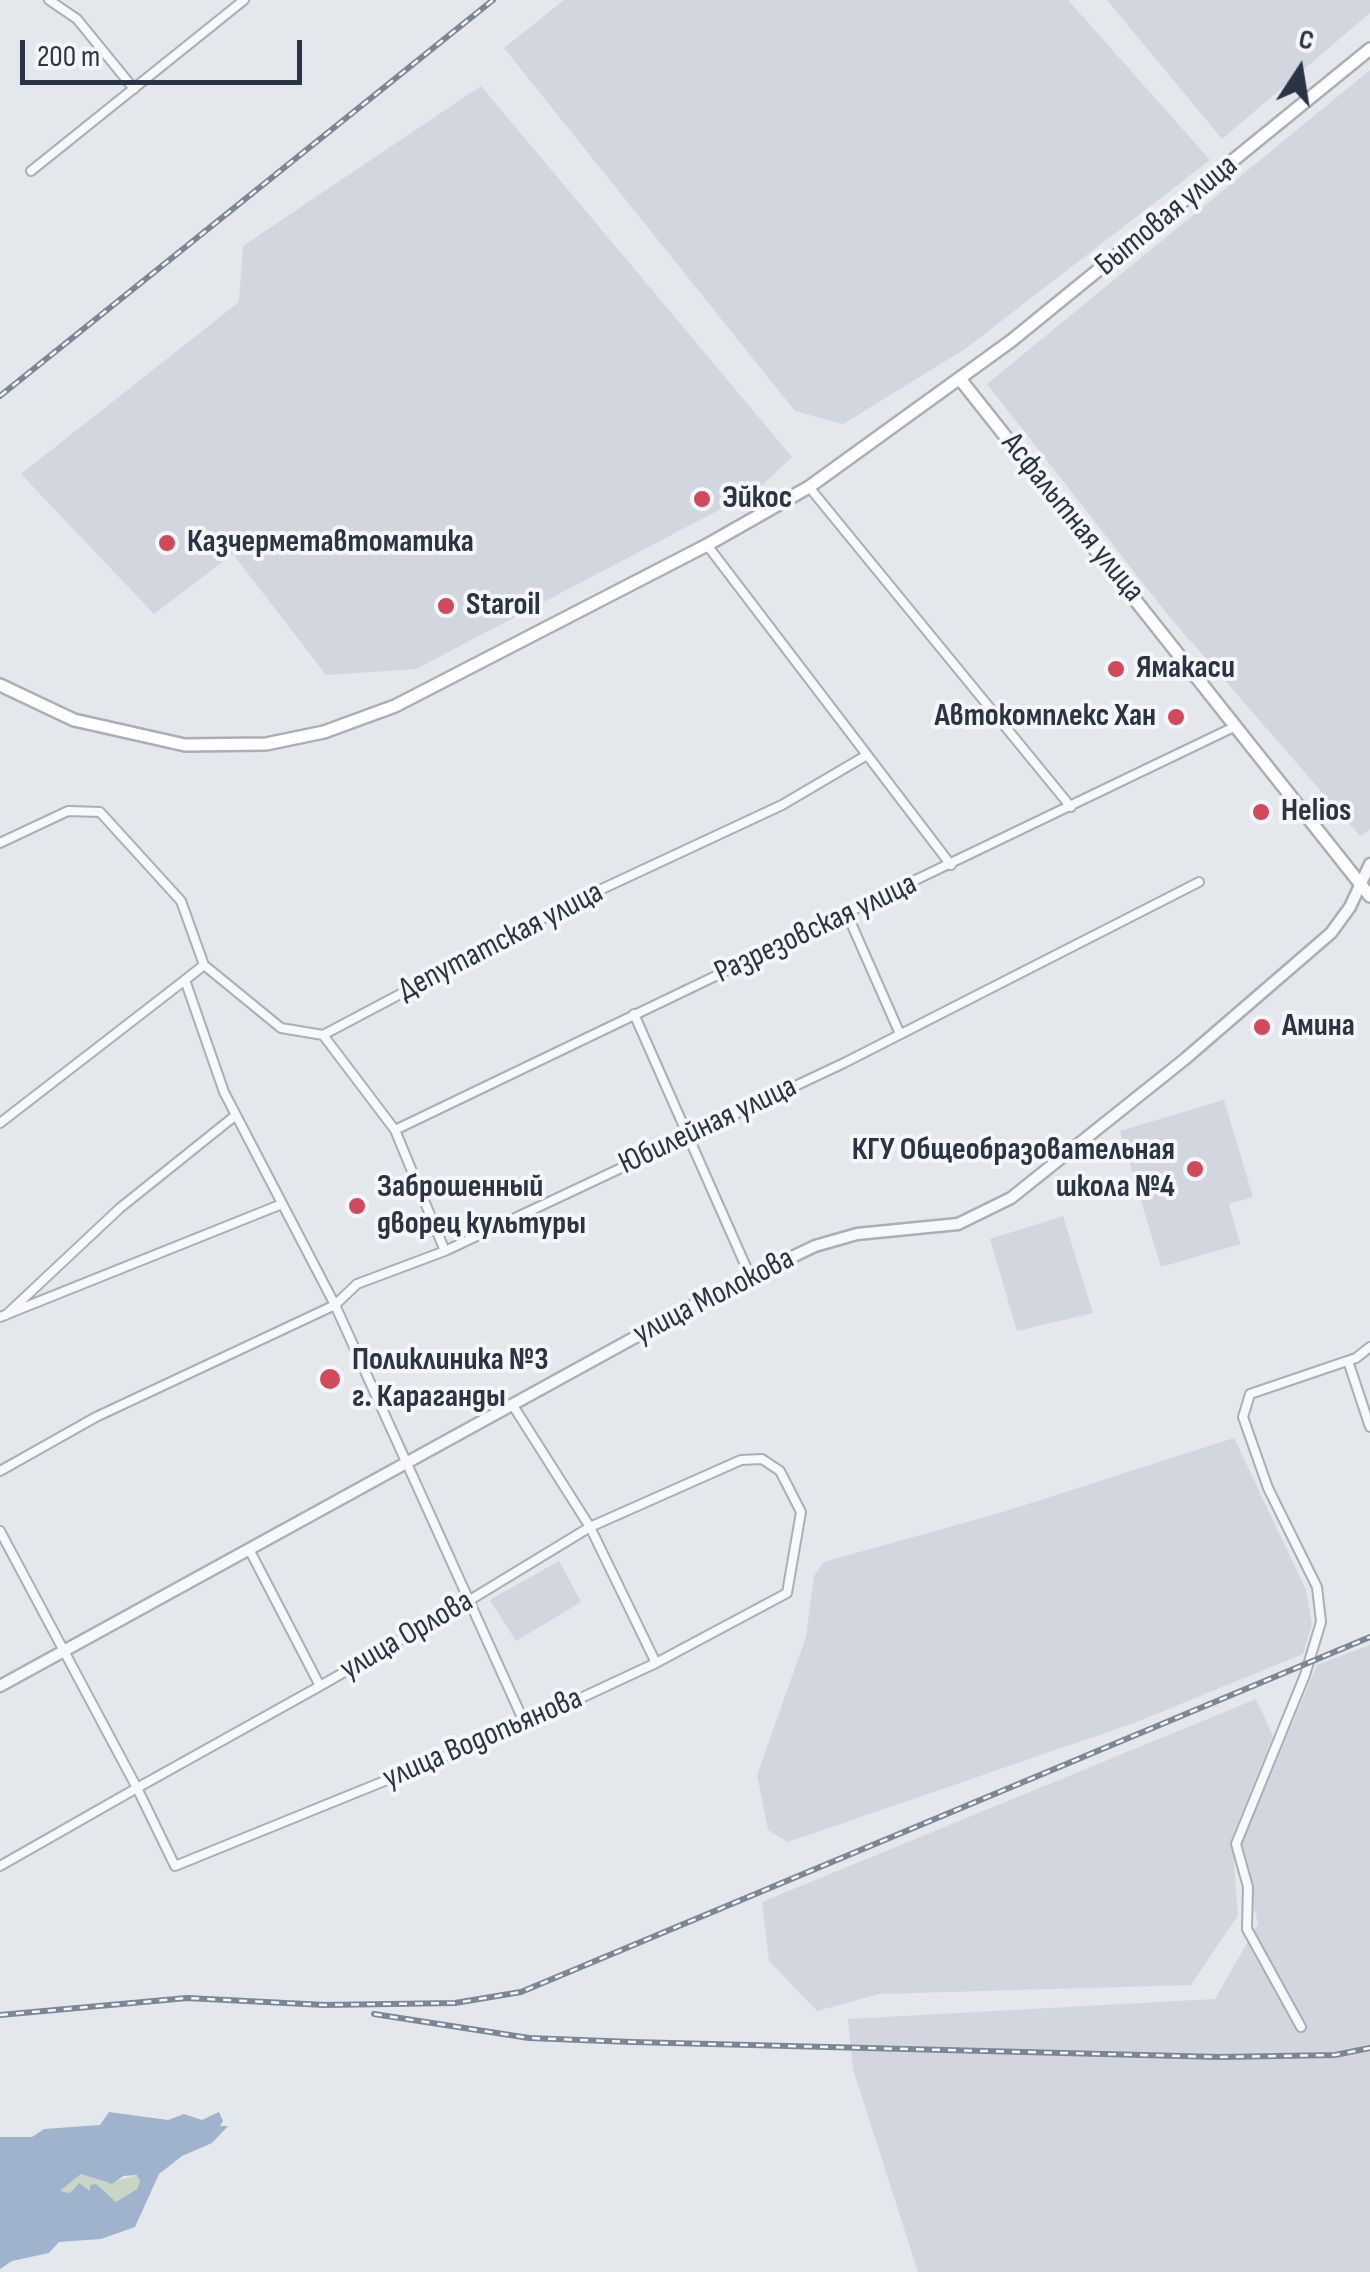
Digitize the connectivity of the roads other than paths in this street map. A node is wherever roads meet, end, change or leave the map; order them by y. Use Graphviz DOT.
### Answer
graph roads {
  1 [pos="49,0"];
  2 [pos="244,0"];
  3 [pos="1370,49"];
  4 [pos="134,89"];
  5 [pos="32,170"];
  6 [pos="960,379"];
  7 [pos="810,487"];
  8 [pos="708,545"];
  9 [pos="0,685"];
  10 [pos="1236,726"];
  11 [pos="868,755"];
  12 [pos="1071,807"];
  13 [pos="0,843"];
  14 [pos="1370,864"];
  15 [pos="951,865"];
  16 [pos="1358,881"];
  17 [pos="1200,882"];
  18 [pos="1370,896"];
  19 [pos="846,914"];
  20 [pos="204,965"];
  21 [pos="185,980"];
  22 [pos="634,1014"];
  23 [pos="900,1034"];
  24 [pos="323,1035"];
  25 [pos="236,1115"];
  26 [pos="0,1123"];
  27 [pos="395,1130"];
  28 [pos="685,1136"];
  29 [pos="282,1204"];
  30 [pos="445,1250"];
  31 [pos="751,1278"];
  32 [pos="334,1305"];
  33 [pos="3,1316"];
  34 [pos="1370,1347"];
  35 [pos="1348,1361"];
  36 [pos="512,1404"];
  37 [pos="1370,1427"];
  38 [pos="406,1462"];
  39 [pos="0,1471"];
  40 [pos="801,1512"];
  41 [pos="590,1527"];
  42 [pos="0,1532"];
  43 [pos="250,1549"];
  44 [pos="470,1600"];
  45 [pos="63,1652"];
  46 [pos="656,1663"];
  47 [pos="0,1686"];
  48 [pos="320,1686"];
  49 [pos="525,1724"];
  50 [pos="137,1788"];
  51 [pos="0,1866"];
  52 [pos="1301,2027"];
  1 -- 4 [label="street"];
  2 -- 4 [label="street"];
  3 -- 6 [label="main road, Бытовая улица"];
  4 -- 5 [label="street"];
  6 -- 7 [label="main road"];
  6 -- 10 [label="main road, Асфальтная улица"];
  7 -- 8 [label="main road"];
  7 -- 12 [label="street"];
  8 -- 9 [label="main road"];
  8 -- 11 [label="street"];
  10 -- 12 [label="street, Разрезовская улица"];
  10 -- 16 [label="main road, Асфальтная улица"];
  11 -- 15 [label="street"];
  11 -- 24 [label="street, Депутатская улица"];
  12 -- 15 [label="street, Разрезовская улица"];
  13 -- 20 [label="street"];
  14 -- 16 [label="street, улица Молокова"];
  15 -- 19 [label="street, Разрезовская улица"];
  16 -- 18 [label="main road, Асфальтная улица"];
  16 -- 31 [label="street, улица Молокова"];
  17 -- 23 [label="street, Юбилейная улица"];
  19 -- 22 [label="street, Разрезовская улица"];
  19 -- 23 [label="street"];
  20 -- 21 [label="street"];
  20 -- 24 [label="street"];
  21 -- 25 [label="street"];
  21 -- 26 [label="street"];
  22 -- 27 [label="street, Разрезовская улица"];
  22 -- 28 [label="street"];
  23 -- 28 [label="street, Юбилейная улица"];
  24 -- 27 [label="street"];
  25 -- 29 [label="street"];
  25 -- 33 [label="street"];
  27 -- 30 [label="street"];
  28 -- 30 [label="street, Юбилейная улица"];
  28 -- 31 [label="street"];
  29 -- 32 [label="street"];
  29 -- 33 [label="street"];
  30 -- 32 [label="street, Юбилейная улица"];
  31 -- 36 [label="street, улица Молокова"];
  32 -- 38 [label="street"];
  32 -- 39 [label="street, Юбилейная улица"];
  34 -- 35 [label="street"];
  35 -- 37 [label="street"];
  35 -- 52 [label="street"];
  36 -- 38 [label="street, улица Молокова"];
  36 -- 41 [label="street"];
  38 -- 43 [label="street, улица Молокова"];
  38 -- 44 [label="street"];
  40 -- 41 [label="street, улица Орлова"];
  40 -- 46 [label="street, улица Водопьянова"];
  41 -- 44 [label="street, улица Орлова"];
  41 -- 46 [label="street"];
  42 -- 45 [label="street"];
  43 -- 45 [label="street, улица Молокова"];
  43 -- 48 [label="street"];
  44 -- 48 [label="street, улица Орлова"];
  44 -- 49 [label="street"];
  45 -- 47 [label="street, улица Молокова"];
  45 -- 50 [label="street"];
  46 -- 49 [label="street, улица Водопьянова"];
  48 -- 50 [label="street, улица Орлова"];
  49 -- 50 [label="street, улица Водопьянова"];
  50 -- 51 [label="street, улица Орлова"];
}
